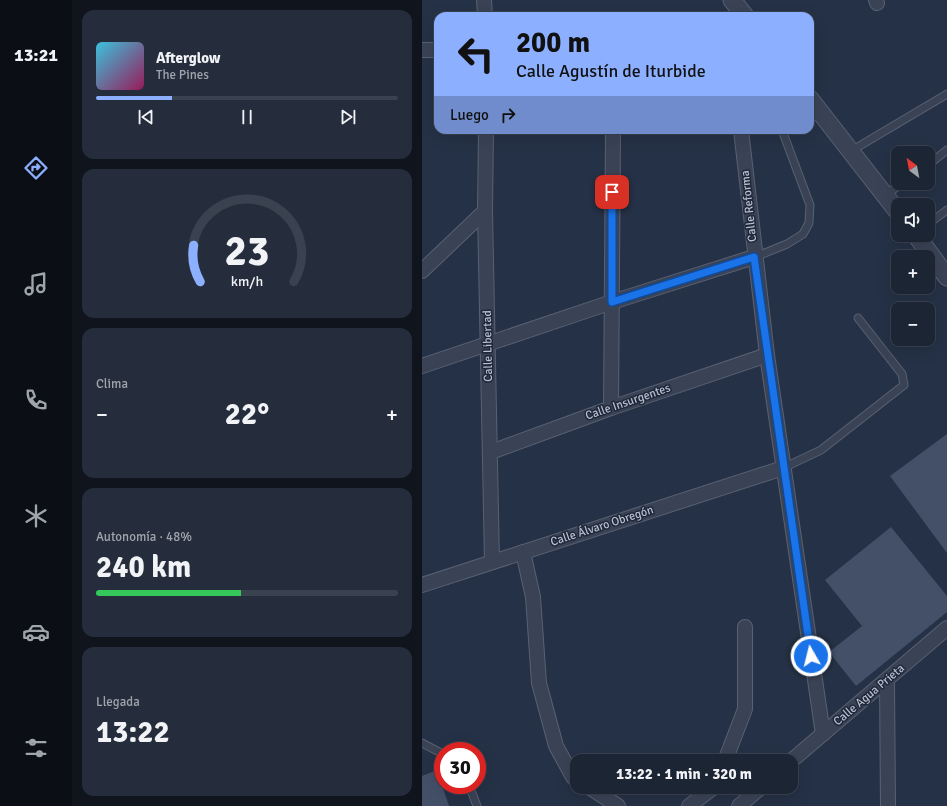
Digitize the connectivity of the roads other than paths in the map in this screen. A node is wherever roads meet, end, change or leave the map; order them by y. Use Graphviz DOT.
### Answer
graph roads {
  1 [pos="484,0"];
  2 [pos="732,0"];
  3 [pos="485,12"];
  4 [pos="742,12"];
  5 [pos="422,50"];
  6 [pos="434,50"];
  7 [pos="947,94"];
  8 [pos="814,104"];
  9 [pos="486,134"];
  10 [pos="613,134"];
  11 [pos="741,134"];
  12 [pos="783,134"];
  13 [pos="947,150"];
  14 [pos="851,151"];
  15 [pos="935,159"];
  16 [pos="892,190"];
  17 [pos="885,195"];
  18 [pos="891,203"];
  19 [pos="947,210"];
  20 [pos="485,211"];
  21 [pos="935,219"];
  22 [pos="921,242"];
  23 [pos="754,257"];
  24 [pos="422,271"];
  25 [pos="947,277"];
  26 [pos="612,302"];
  27 [pos="858,318"];
  28 [pos="488,344"];
  29 [pos="767,355"];
  30 [pos="422,366"];
  31 [pos="611,408"];
  32 [pos="491,452"];
  33 [pos="783,468"];
  34 [pos="523,552"];
  35 [pos="492,562"];
  36 [pos="422,585"];
  37 [pos="745,627"];
  38 [pos="947,628"];
  39 [pos="886,680"];
  40 [pos="822,734"];
  41 [pos="422,743"];
  42 [pos="434,749"];
  43 [pos="728,754"];
  44 [pos="798,755"];
  45 [pos="570,772"];
  46 [pos="472,794"];
  47 [pos="600,794"];
  48 [pos="705,794"];
  49 [pos="753,794"];
  50 [pos="476,806"];
  51 [pos="618,806"];
  52 [pos="689,806"];
  53 [pos="739,806"];
  54 [pos="888,806"];
  1 -- 3 [label="street"];
  2 -- 4 [label="street"];
  5 -- 6 [label="street"];
  7 -- 14 [label="lane"];
  8 -- 14 [label="street"];
  9 -- 20 [label="street, Calle Libertad"];
  10 -- 26 [label="street"];
  11 -- 23 [label="street, Calle Reforma"];
  12 -- 23 [label="lane"];
  13 -- 15 [label="lane"];
  14 -- 17 [label="street"];
  16 -- 17 [label="lane"];
  17 -- 18 [label="street"];
  19 -- 21 [label="lane"];
  20 -- 24 [label="street"];
  20 -- 28 [label="street, Calle Libertad"];
  22 -- 25 [label="street"];
  23 -- 26 [label="street"];
  23 -- 29 [label="street, Calle Reforma"];
  26 -- 28 [label="street"];
  26 -- 31 [label="street"];
  27 -- 33 [label="lane"];
  28 -- 30 [label="street"];
  28 -- 32 [label="street, Calle Libertad"];
  29 -- 31 [label="street, Calle Insurgentes"];
  29 -- 33 [label="street, Calle Reforma"];
  31 -- 32 [label="street, Calle Insurgentes"];
  32 -- 35 [label="street, Calle Libertad"];
  33 -- 34 [label="street, Calle Álvaro Obregón"];
  33 -- 40 [label="street, Calle Reforma"];
  34 -- 35 [label="street, Calle Álvaro Obregón"];
  34 -- 45 [label="street"];
  35 -- 36 [label="street, Calle Álvaro Obregón"];
  37 -- 43 [label="street"];
  38 -- 39 [label="street, Calle Agua Prieta"];
  39 -- 40 [label="street, Calle Agua Prieta"];
  39 -- 54 [label="street"];
  40 -- 44 [label="street, Calle Agua Prieta"];
  41 -- 42 [label="lane"];
  46 -- 50 [label="lane"];
  47 -- 51 [label="street"];
  48 -- 52 [label="street"];
  49 -- 53 [label="street"];
}
